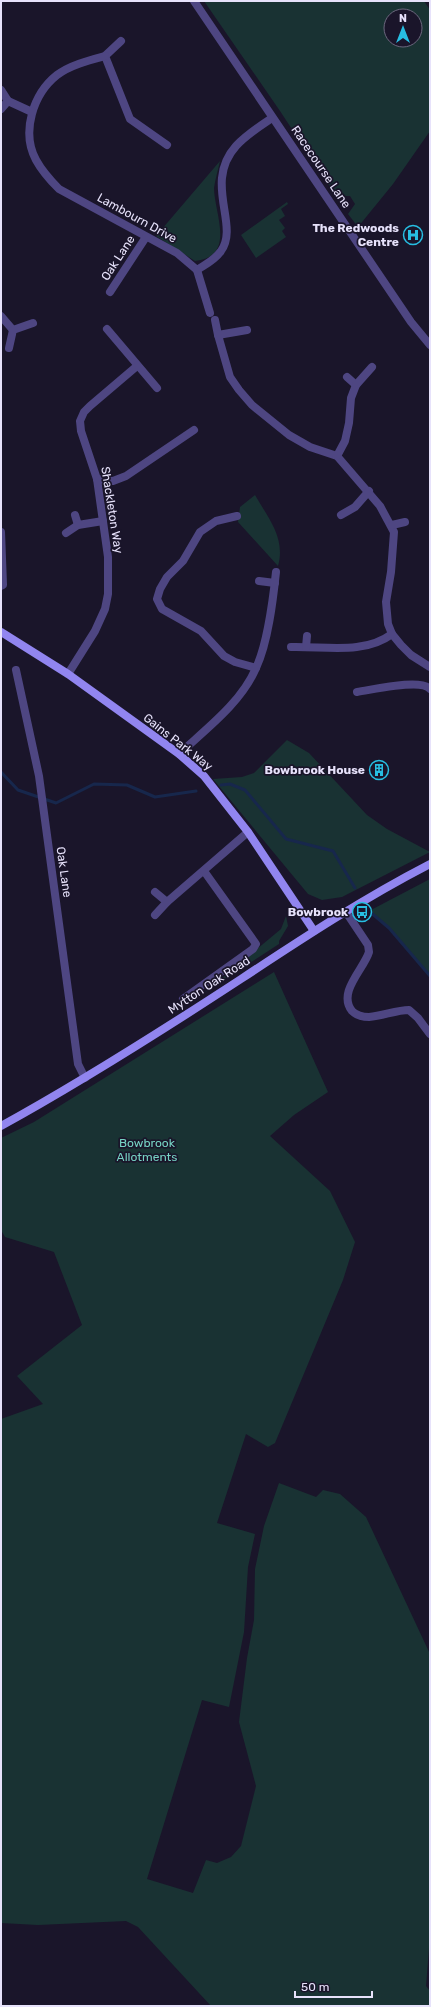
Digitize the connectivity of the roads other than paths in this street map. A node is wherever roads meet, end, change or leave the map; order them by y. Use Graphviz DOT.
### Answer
graph roads {
  1 [pos="194,1"];
  2 [pos="121,41"];
  3 [pos="106,56"];
  4 [pos="1,90"];
  5 [pos="8,101"];
  6 [pos="1,109"];
  7 [pos="32,112"];
  8 [pos="272,118"];
  9 [pos="168,145"];
  10 [pos="146,237"];
  11 [pos="197,270"];
  12 [pos="110,292"];
  13 [pos="210,313"];
  14 [pos="1,316"];
  15 [pos="215,320"];
  16 [pos="33,323"];
  17 [pos="107,329"];
  18 [pos="13,330"];
  19 [pos="247,330"];
  20 [pos="218,335"];
  21 [pos="430,345"];
  22 [pos="10,348"];
  23 [pos="137,366"];
  24 [pos="372,367"];
  25 [pos="347,377"];
  26 [pos="356,386"];
  27 [pos="157,388"];
  28 [pos="194,430"];
  29 [pos="337,456"];
  30 [pos="97,479"];
  31 [pos="369,491"];
  32 [pos="75,514"];
  33 [pos="341,515"];
  34 [pos="237,516"];
  35 [pos="102,521"];
  36 [pos="405,522"];
  37 [pos="78,525"];
  38 [pos="392,525"];
  39 [pos="1,532"];
  40 [pos="66,533"];
  41 [pos="276,572"];
  42 [pos="259,581"];
  43 [pos="274,583"];
  44 [pos="1,586"];
  45 [pos="1,632"];
  46 [pos="392,634"];
  47 [pos="307,636"];
  48 [pos="291,647"];
  49 [pos="306,647"];
  50 [pos="430,667"];
  51 [pos="256,668"];
  52 [pos="16,670"];
  53 [pos="68,674"];
  54 [pos="430,689"];
  55 [pos="358,692"];
  56 [pos="179,754"];
  57 [pos="248,832"];
  58 [pos="430,864"];
  59 [pos="204,871"];
  60 [pos="155,892"];
  61 [pos="167,902"];
  62 [pos="346,912"];
  63 [pos="155,915"];
  64 [pos="314,931"];
  65 [pos="183,999"];
  66 [pos="430,1034"];
  67 [pos="85,1078"];
  68 [pos="1,1126"];
  1 -- 8 [label="street, Racecourse Lane"];
  2 -- 3 [label="street"];
  3 -- 7 [label="street, Lambourn Drive"];
  3 -- 9 [label="street"];
  4 -- 5 [label="street"];
  5 -- 6 [label="street"];
  5 -- 7 [label="street"];
  7 -- 10 [label="street, Lambourn Drive"];
  8 -- 11 [label="street"];
  8 -- 21 [label="street, Racecourse Lane"];
  10 -- 11 [label="street, Lambourn Drive"];
  10 -- 12 [label="street, Oak Lane"];
  11 -- 13 [label="street"];
  14 -- 18 [label="street"];
  15 -- 20 [label="street"];
  16 -- 18 [label="street"];
  17 -- 23 [label="street"];
  18 -- 22 [label="street"];
  19 -- 20 [label="street"];
  20 -- 29 [label="street"];
  23 -- 27 [label="street"];
  23 -- 30 [label="street, Shackleton Way"];
  24 -- 26 [label="street"];
  25 -- 26 [label="street"];
  26 -- 29 [label="street"];
  28 -- 30 [label="street"];
  29 -- 31 [label="street"];
  30 -- 35 [label="street, Shackleton Way"];
  31 -- 33 [label="street"];
  31 -- 38 [label="street"];
  32 -- 37 [label="street"];
  34 -- 51 [label="street"];
  35 -- 37 [label="street"];
  35 -- 53 [label="street, Shackleton Way"];
  36 -- 38 [label="street"];
  37 -- 40 [label="street"];
  38 -- 46 [label="street"];
  39 -- 44 [label="street"];
  41 -- 43 [label="street"];
  42 -- 43 [label="street"];
  43 -- 51 [label="street"];
  45 -- 53 [label="main road, Gains Park Way"];
  46 -- 49 [label="street"];
  46 -- 50 [label="street"];
  47 -- 49 [label="street"];
  48 -- 49 [label="street"];
  51 -- 56 [label="street"];
  52 -- 67 [label="street, Oak Lane"];
  53 -- 56 [label="main road, Gains Park Way"];
  54 -- 55 [label="street"];
  56 -- 57 [label="main road, Gains Park Way"];
  57 -- 59 [label="street"];
  57 -- 64 [label="main road, Gains Park Way"];
  58 -- 62 [label="main road, Mytton Oak Road"];
  59 -- 61 [label="street"];
  59 -- 65 [label="street"];
  60 -- 61 [label="street"];
  61 -- 63 [label="street"];
  62 -- 64 [label="main road, Mytton Oak Road"];
  62 -- 66 [label="street"];
  64 -- 67 [label="main road, Mytton Oak Road"];
  67 -- 68 [label="main road, Mytton Oak Road"];
}
